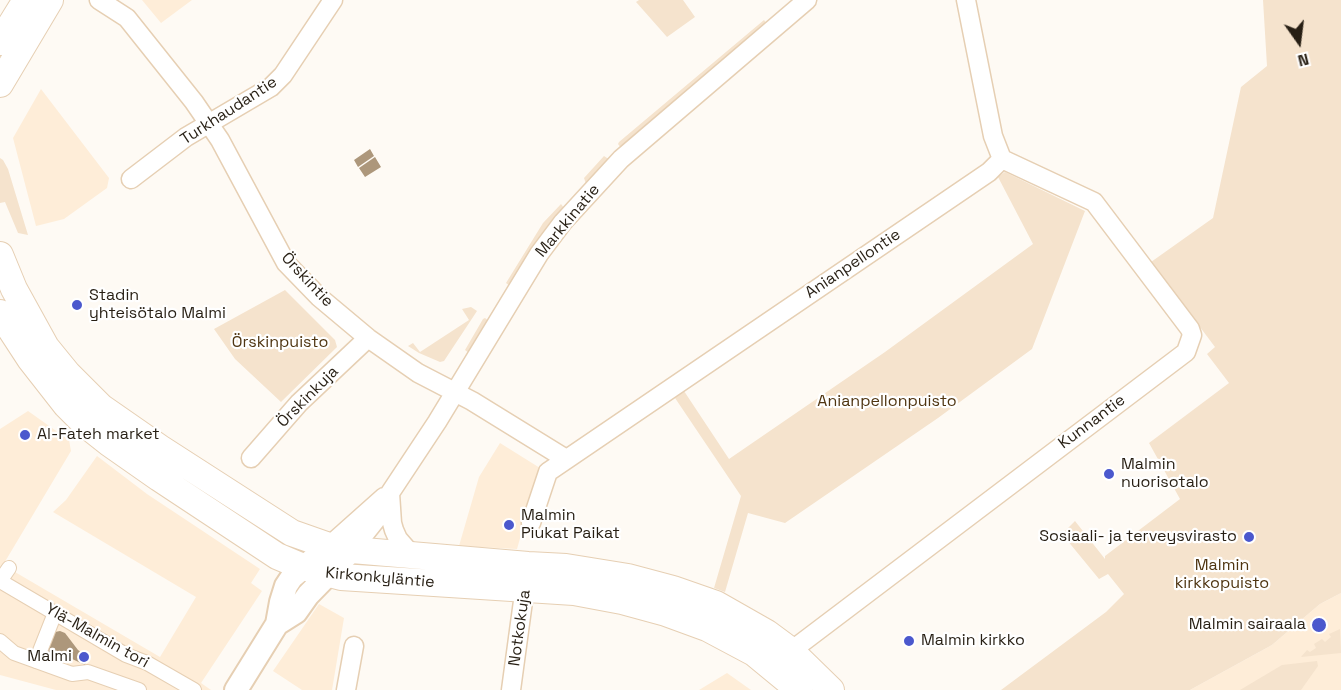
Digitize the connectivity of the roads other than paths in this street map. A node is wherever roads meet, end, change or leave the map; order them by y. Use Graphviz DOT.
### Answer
graph roads {
  1 [pos="26,0"];
  2 [pos="50,0"];
  3 [pos="99,0"];
  4 [pos="333,0"];
  5 [pos="807,0"];
  6 [pos="966,0"];
  7 [pos="0,42"];
  8 [pos="0,84"];
  9 [pos="210,124"];
  10 [pos="1002,159"];
  11 [pos="131,179"];
  12 [pos="0,255"];
  13 [pos="2,323"];
  14 [pos="368,338"];
  15 [pos="455,393"];
  16 [pos="251,458"];
  17 [pos="566,459"];
  18 [pos="390,493"];
  19 [pos="531,523"];
  20 [pos="340,548"];
  21 [pos="412,555"];
  22 [pos="303,567"];
  23 [pos="9,568"];
  24 [pos="328,574"];
  25 [pos="527,577"];
  26 [pos="0,581"];
  27 [pos="55,613"];
  28 [pos="277,624"];
  29 [pos="0,641"];
  30 [pos="354,646"];
  31 [pos="781,659"];
  32 [pos="36,661"];
  33 [pos="139,690"];
  34 [pos="194,690"];
  35 [pos="236,690"];
  36 [pos="346,690"];
  37 [pos="511,690"];
  38 [pos="799,690"];
  39 [pos="831,690"];
  1 -- 7 [label="main road"];
  2 -- 8 [label="main road"];
  3 -- 9 [label="street, Örskintie"];
  4 -- 9 [label="street, Turkhaudantie"];
  5 -- 15 [label="street, Markkinatie"];
  6 -- 10 [label="street"];
  9 -- 11 [label="street, Turkhaudantie"];
  9 -- 14 [label="street, Örskintie"];
  10 -- 17 [label="street, Anianpellontie"];
  10 -- 31 [label="street, Kunnantie"];
  12 -- 20 [label="main road, Kirkonkyläntie"];
  13 -- 22 [label="main road, Kirkonkyläntie"];
  14 -- 15 [label="street, Örskintie"];
  14 -- 16 [label="street, Örskinkuja"];
  15 -- 17 [label="street, Örskintie"];
  15 -- 18 [label="street, Markkinatie"];
  17 -- 19 [label="street, Anianpellontie"];
  18 -- 20 [label="street, Markkinatie"];
  18 -- 21 [label="street, Kirkonkyläntie"];
  20 -- 21 [label="main road, Kirkonkyläntie"];
  20 -- 22 [label="street"];
  20 -- 24 [label="street"];
  21 -- 25 [label="main road, Kirkonkyläntie"];
  22 -- 24 [label="main road, Kirkonkyläntie"];
  22 -- 28 [label="street"];
  23 -- 26 [label="street"];
  24 -- 25 [label="main road, Kirkonkyläntie"];
  24 -- 28 [label="street"];
  25 -- 31 [label="main road, Kirkonkyläntie"];
  25 -- 37 [label="street, Notkokuja"];
  26 -- 27 [label="street, Ylä-Malmin tori"];
  27 -- 32 [label="street"];
  27 -- 34 [label="street, Ylä-Malmin tori"];
  28 -- 35 [label="street"];
  29 -- 32 [label="street, Ylä-Malmin tori"];
  30 -- 36 [label="street"];
  31 -- 38 [label="main road, Kirkonkyläntie"];
  31 -- 39 [label="main road, Kirkonkyläntie"];
  32 -- 33 [label="street, Ylä-Malmin tori"];
}
